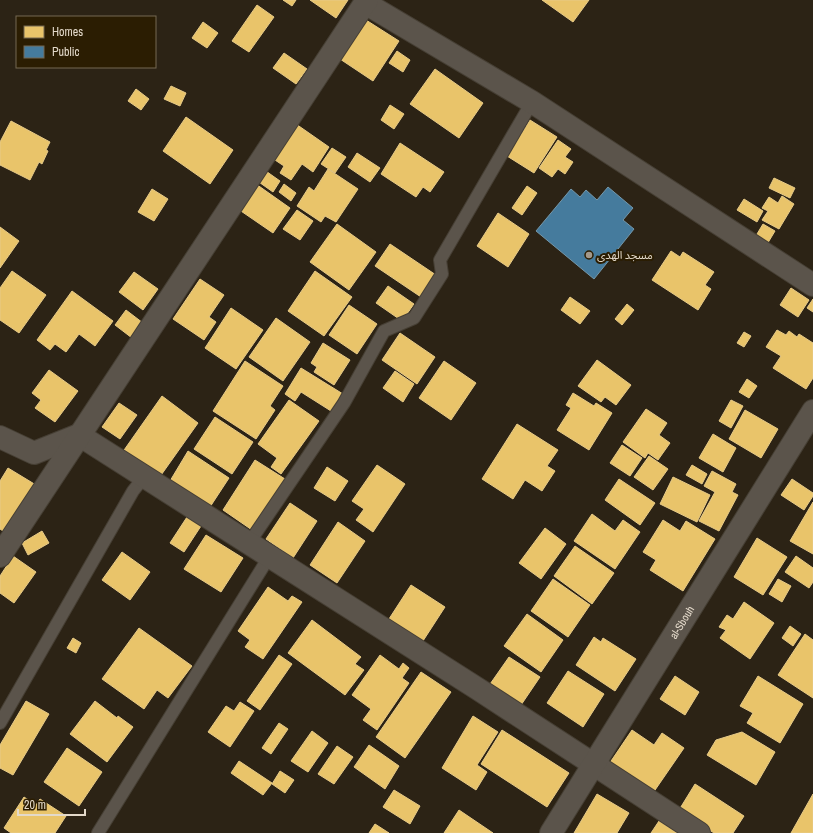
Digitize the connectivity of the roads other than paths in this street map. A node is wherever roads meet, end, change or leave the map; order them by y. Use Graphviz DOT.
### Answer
graph roads {
  1 [pos="366,1"];
  2 [pos="532,102"];
  3 [pos="813,285"];
  4 [pos="813,411"];
  5 [pos="78,435"];
  6 [pos="0,437"];
  7 [pos="144,478"];
  8 [pos="249,543"];
  9 [pos="0,556"];
  10 [pos="269,557"];
  11 [pos="0,723"];
  12 [pos="593,764"];
  13 [pos="98,833"];
  14 [pos="551,833"];
  15 [pos="699,833"];
  1 -- 2 [label="street"];
  1 -- 5 [label="street"];
  2 -- 3 [label="street"];
  2 -- 8 [label="lane"];
  4 -- 12 [label="street, al-Sbouh"];
  5 -- 6 [label="street"];
  5 -- 7 [label="street"];
  5 -- 9 [label="street"];
  7 -- 8 [label="street"];
  7 -- 11 [label="lane"];
  8 -- 10 [label="street"];
  10 -- 12 [label="street"];
  10 -- 13 [label="lane"];
  12 -- 14 [label="street, al-Sbouh"];
  12 -- 15 [label="street"];
}
